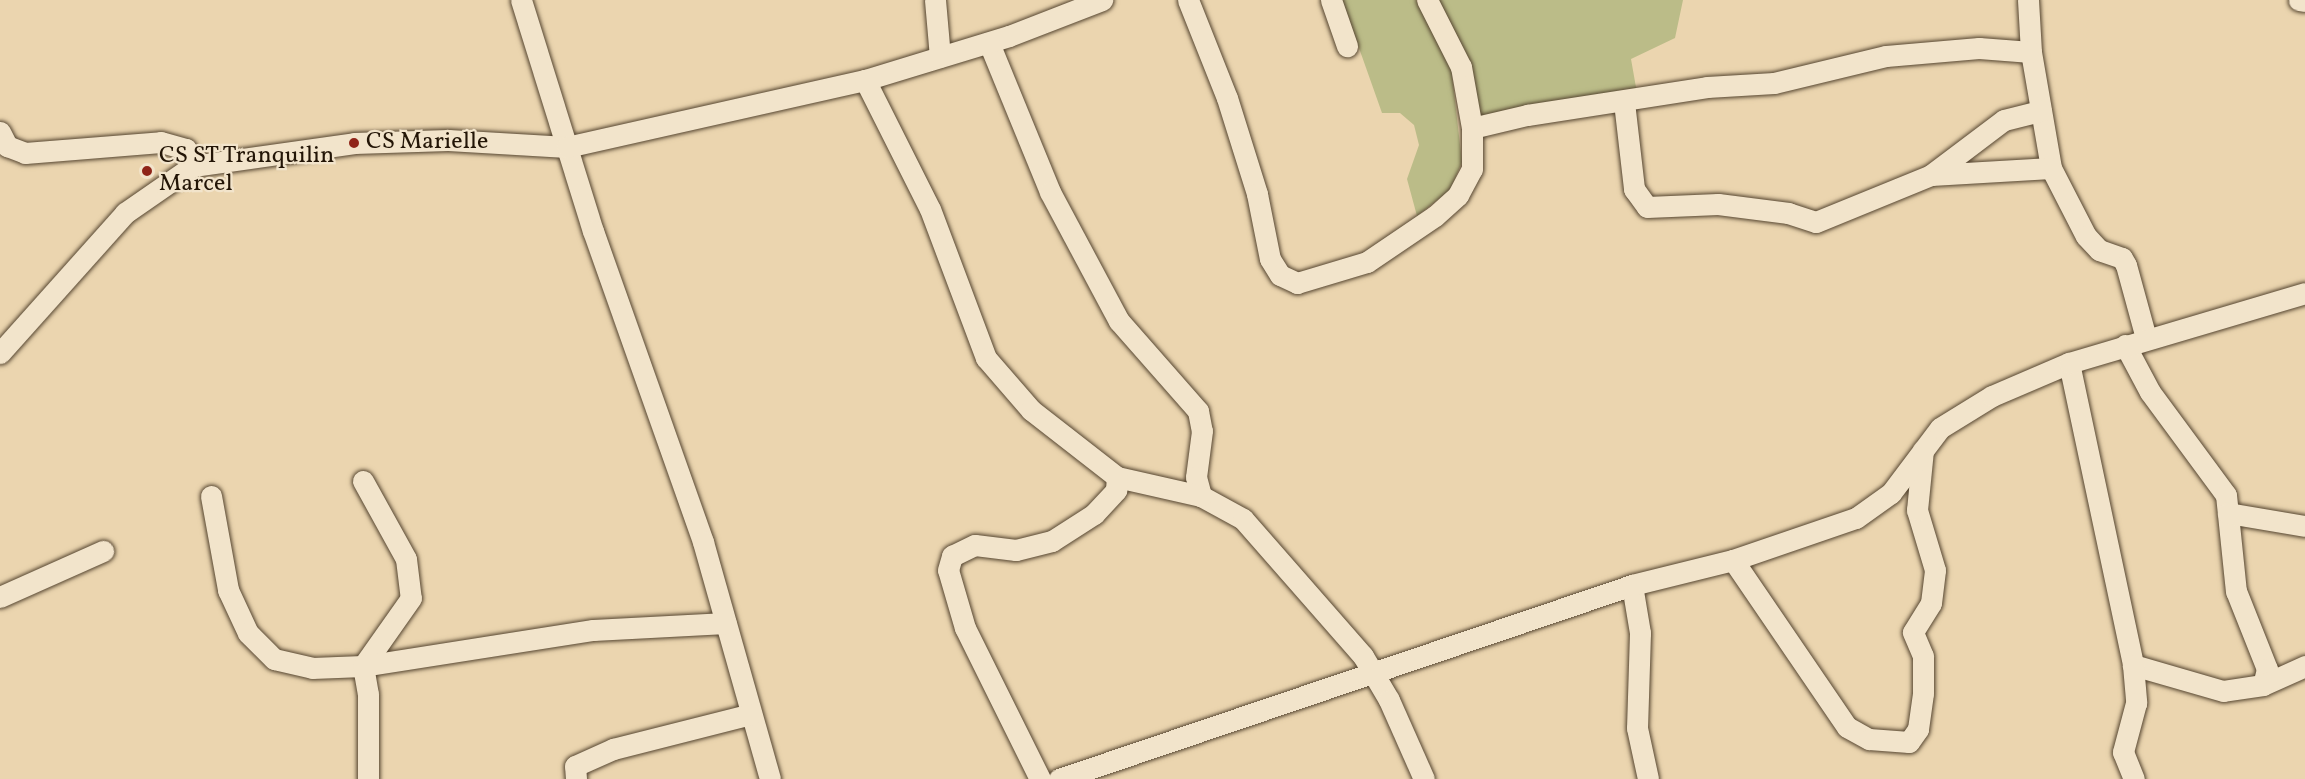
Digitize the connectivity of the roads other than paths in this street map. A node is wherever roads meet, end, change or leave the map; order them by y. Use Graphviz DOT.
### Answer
graph roads {
  1 [pos="521,0"];
  2 [pos="935,0"];
  3 [pos="1102,0"];
  4 [pos="1188,0"];
  5 [pos="1331,0"];
  6 [pos="1427,0"];
  7 [pos="2028,0"];
  8 [pos="2299,0"];
  9 [pos="2305,1"];
  10 [pos="989,43"];
  11 [pos="1347,46"];
  12 [pos="2031,52"];
  13 [pos="940,57"];
  14 [pos="865,80"];
  15 [pos="1624,102"];
  16 [pos="2041,111"];
  17 [pos="1472,128"];
  18 [pos="2,143"];
  19 [pos="567,147"];
  20 [pos="193,166"];
  21 [pos="2051,168"];
  22 [pos="1931,175"];
  23 [pos="2305,293"];
  24 [pos="2146,338"];
  25 [pos="2125,345"];
  26 [pos="0,353"];
  27 [pos="2069,363"];
  28 [pos="1923,450"];
  29 [pos="1117,477"];
  30 [pos="363,481"];
  31 [pos="211,496"];
  32 [pos="1201,496"];
  33 [pos="2228,513"];
  34 [pos="2305,526"];
  35 [pos="103,551"];
  36 [pos="1733,560"];
  37 [pos="1632,585"];
  38 [pos="0,597"];
  39 [pos="726,623"];
  40 [pos="2133,665"];
  41 [pos="363,666"];
  42 [pos="2305,666"];
  43 [pos="1375,675"];
  44 [pos="2263,685"];
  45 [pos="751,714"];
  46 [pos="1070,777"];
  47 [pos="368,779"];
  48 [pos="576,779"];
  49 [pos="770,779"];
  50 [pos="1040,779"];
  51 [pos="1424,779"];
  52 [pos="1648,779"];
  53 [pos="2134,779"];
  1 -- 19 [label="street"];
  2 -- 13 [label="street"];
  3 -- 10 [label="street"];
  4 -- 17 [label="street"];
  5 -- 11 [label="street"];
  6 -- 17 [label="street"];
  7 -- 12 [label="street"];
  8 -- 9 [label="street"];
  10 -- 13 [label="street"];
  10 -- 32 [label="street"];
  12 -- 15 [label="street"];
  12 -- 16 [label="street"];
  13 -- 14 [label="street"];
  14 -- 19 [label="street"];
  14 -- 29 [label="street"];
  15 -- 17 [label="street"];
  15 -- 22 [label="street"];
  16 -- 21 [label="street"];
  16 -- 22 [label="street"];
  18 -- 20 [label="street"];
  19 -- 20 [label="street"];
  19 -- 39 [label="street"];
  20 -- 26 [label="street"];
  21 -- 22 [label="street"];
  21 -- 24 [label="street"];
  23 -- 24 [label="street"];
  24 -- 25 [label="street"];
  25 -- 27 [label="street"];
  25 -- 33 [label="street"];
  27 -- 28 [label="street"];
  27 -- 40 [label="street"];
  28 -- 36 [label="street"];
  28 -- 36 [label="street"];
  29 -- 32 [label="street"];
  29 -- 50 [label="street"];
  30 -- 41 [label="street"];
  31 -- 41 [label="street"];
  32 -- 43 [label="street"];
  33 -- 34 [label="street"];
  33 -- 44 [label="street"];
  35 -- 38 [label="street"];
  36 -- 37 [label="street"];
  37 -- 43 [label="street"];
  37 -- 52 [label="street"];
  39 -- 41 [label="street"];
  39 -- 45 [label="street"];
  40 -- 44 [label="street"];
  40 -- 53 [label="street"];
  41 -- 47 [label="street"];
  42 -- 44 [label="street"];
  43 -- 46 [label="street"];
  43 -- 51 [label="street"];
  45 -- 48 [label="street"];
  45 -- 49 [label="street"];
}
